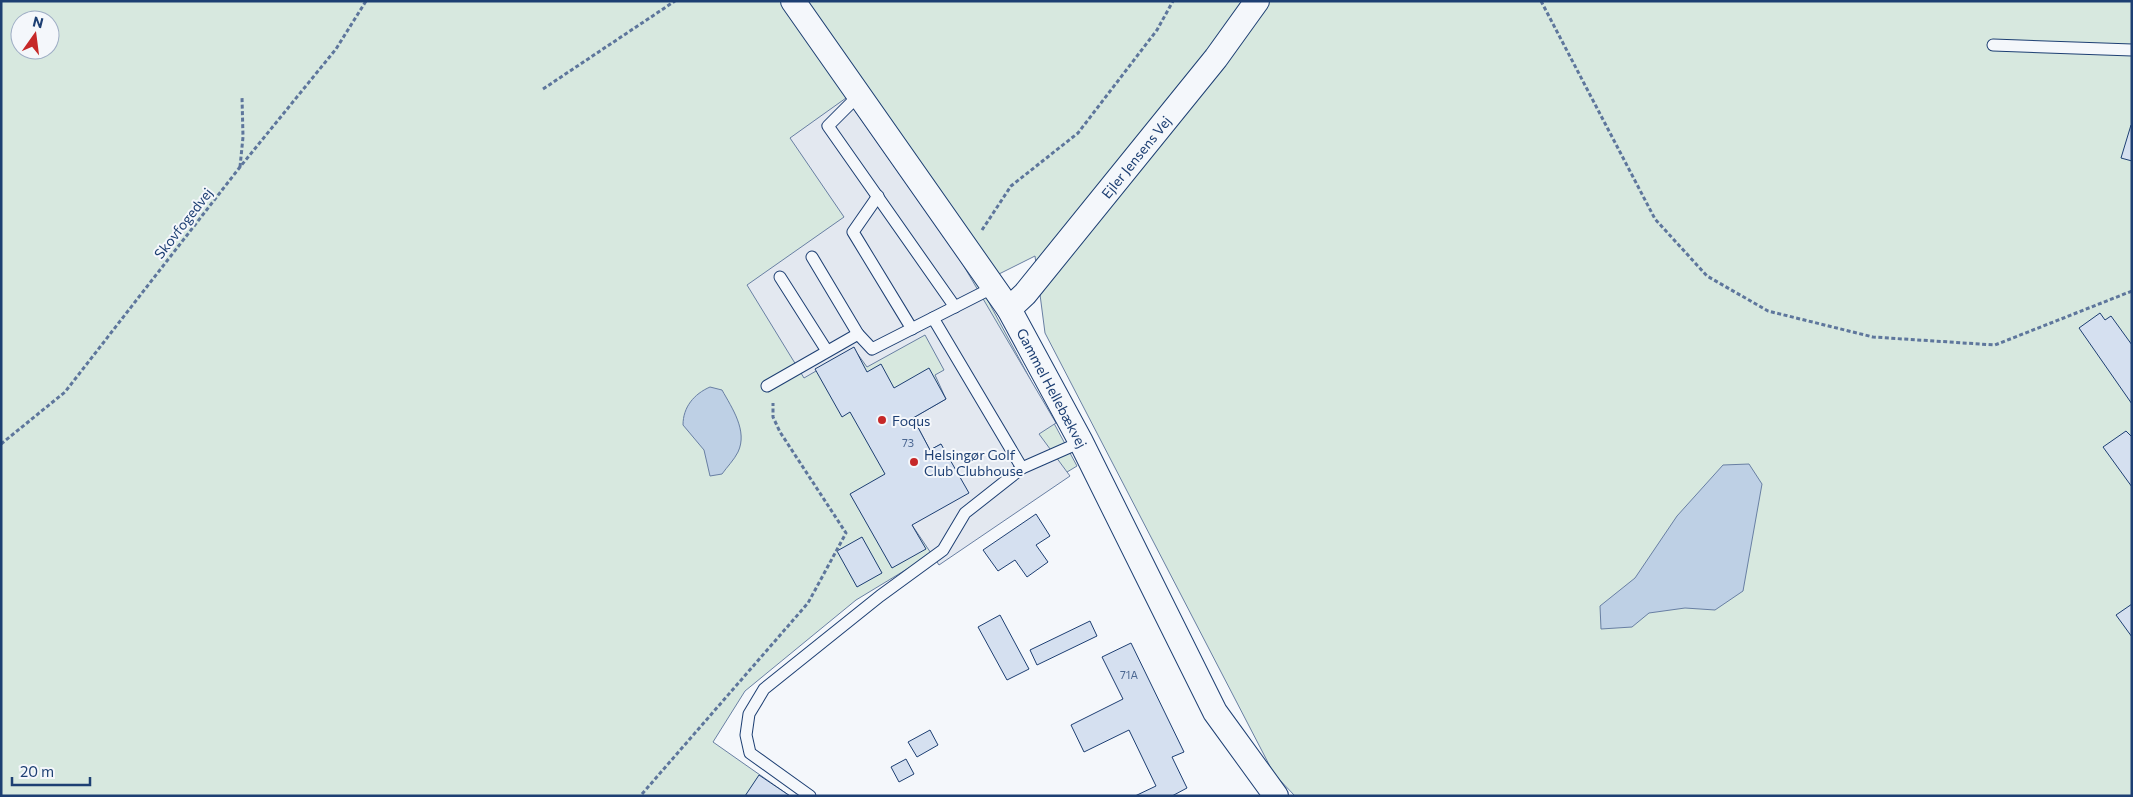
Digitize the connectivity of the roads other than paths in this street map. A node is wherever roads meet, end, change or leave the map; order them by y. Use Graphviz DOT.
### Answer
graph roads {
  1 [pos="793,1"];
  2 [pos="1257,1"];
  3 [pos="1993,45"];
  4 [pos="2132,50"];
  5 [pos="859,95"];
  6 [pos="878,196"];
  7 [pos="812,257"];
  8 [pos="780,277"];
  9 [pos="994,287"];
  10 [pos="956,307"];
  11 [pos="1010,309"];
  12 [pos="933,318"];
  13 [pos="912,329"];
  14 [pos="858,334"];
  15 [pos="828,351"];
  16 [pos="767,386"];
  17 [pos="1081,442"];
  18 [pos="1022,468"];
  19 [pos="810,796"];
  20 [pos="1276,796"];
  1 -- 5 [label="street, Gammel Hellebækvej"];
  2 -- 11 [label="street, Ejler Jensens Vej"];
  3 -- 4 [label="lane"];
  5 -- 6 [label="lane"];
  5 -- 9 [label="street, Gammel Hellebækvej"];
  6 -- 10 [label="lane"];
  6 -- 13 [label="lane"];
  7 -- 14 [label="lane"];
  8 -- 15 [label="lane"];
  9 -- 10 [label="lane"];
  9 -- 11 [label="street, Gammel Hellebækvej"];
  10 -- 12 [label="lane"];
  11 -- 17 [label="street, Gammel Hellebækvej"];
  12 -- 13 [label="lane"];
  12 -- 18 [label="lane"];
  13 -- 14 [label="lane"];
  14 -- 15 [label="lane"];
  15 -- 16 [label="lane"];
  17 -- 18 [label="lane"];
  17 -- 20 [label="street, Gammel Hellebækvej"];
  18 -- 19 [label="lane"];
}
